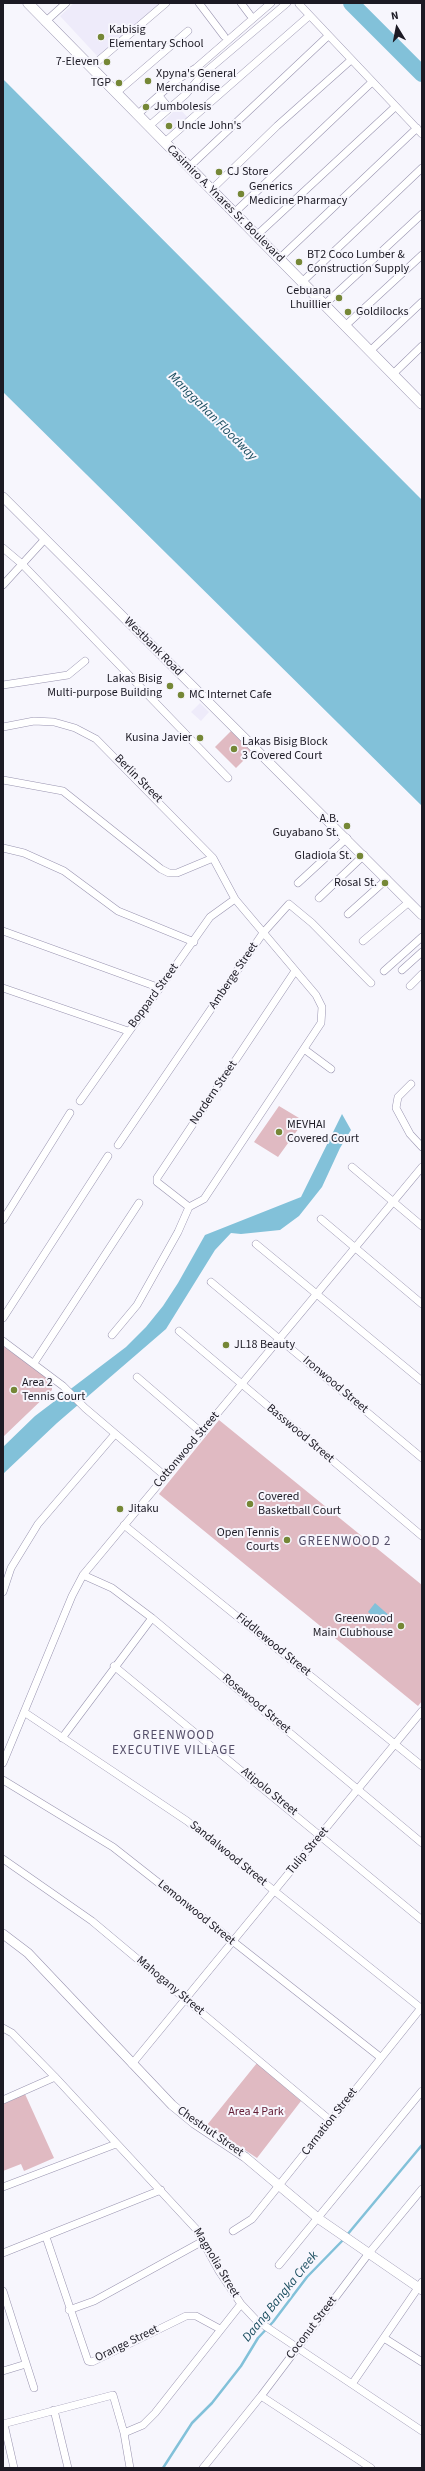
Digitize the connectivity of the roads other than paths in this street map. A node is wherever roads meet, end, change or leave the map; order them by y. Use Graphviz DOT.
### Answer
graph roads {
  1 [pos="28,3"];
  2 [pos="66,3"];
  3 [pos="166,3"];
  4 [pos="199,3"];
  5 [pos="241,3"];
  6 [pos="271,3"];
  7 [pos="287,3"];
  8 [pos="299,4"];
  9 [pos="250,15"];
  10 [pos="309,16"];
  11 [pos="45,22"];
  12 [pos="188,31"];
  13 [pos="224,36"];
  14 [pos="328,36"];
  15 [pos="351,60"];
  16 [pos="91,67"];
  17 [pos="372,82"];
  18 [pos="116,93"];
  19 [pos="159,96"];
  20 [pos="395,107"];
  21 [pos="169,108"];
  22 [pos="137,114"];
  23 [pos="149,126"];
  24 [pos="420,131"];
  25 [pos="164,142"];
  26 [pos="189,167"];
  27 [pos="422,168"];
  28 [pos="211,190"];
  29 [pos="234,213"];
  30 [pos="422,214"];
  31 [pos="256,236"];
  32 [pos="422,255"];
  33 [pos="279,259"];
  34 [pos="302,282"];
  35 [pos="422,302"];
  36 [pos="324,305"];
  37 [pos="345,326"];
  38 [pos="422,346"];
  39 [pos="370,351"];
  40 [pos="392,374"];
  41 [pos="420,399"];
  42 [pos="3,497"];
  43 [pos="45,539"];
  44 [pos="3,548"];
  45 [pos="22,564"];
  46 [pos="3,585"];
  47 [pos="85,660"];
  48 [pos="3,684"];
  49 [pos="3,727"];
  50 [pos="228,778"];
  51 [pos="3,780"];
  52 [pos="347,838"];
  53 [pos="3,848"];
  54 [pos="364,855"];
  55 [pos="213,858"];
  56 [pos="387,879"];
  57 [pos="298,883"];
  58 [pos="319,898"];
  59 [pos="235,899"];
  60 [pos="409,902"];
  61 [pos="348,914"];
  62 [pos="422,915"];
  63 [pos="3,931"];
  64 [pos="263,933"];
  65 [pos="422,937"];
  66 [pos="363,941"];
  67 [pos="194,942"];
  68 [pos="422,952"];
  69 [pos="402,970"];
  70 [pos="295,971"];
  71 [pos="384,972"];
  72 [pos="422,974"];
  73 [pos="371,983"];
  74 [pos="410,986"];
  75 [pos="3,988"];
  76 [pos="160,988"];
  77 [pos="128,1031"];
  78 [pos="304,1049"];
  79 [pos="331,1069"];
  80 [pos="411,1084"];
  81 [pos="80,1101"];
  82 [pos="70,1113"];
  83 [pos="118,1145"];
  84 [pos="422,1147"];
  85 [pos="108,1156"];
  86 [pos="352,1167"];
  87 [pos="422,1167"];
  88 [pos="393,1202"];
  89 [pos="138,1203"];
  90 [pos="189,1207"];
  91 [pos="321,1219"];
  92 [pos="3,1220"];
  93 [pos="422,1226"];
  94 [pos="256,1244"];
  95 [pos="355,1248"];
  96 [pos="211,1282"];
  97 [pos="317,1293"];
  98 [pos="422,1304"];
  99 [pos="3,1318"];
  100 [pos="179,1331"];
  101 [pos="112,1335"];
  102 [pos="279,1339"];
  103 [pos="3,1341"];
  104 [pos="34,1363"];
  105 [pos="138,1377"];
  106 [pos="422,1381"];
  107 [pos="242,1385"];
  108 [pos="202,1433"];
  109 [pos="115,1434"];
  110 [pos="422,1458"];
  111 [pos="166,1476"];
  112 [pos="124,1525"];
  113 [pos="422,1536"];
  114 [pos="83,1575"];
  115 [pos="3,1592"];
  116 [pos="152,1618"];
  117 [pos="114,1666"];
  118 [pos="422,1711"];
  119 [pos="24,1712"];
  120 [pos="62,1738"];
  121 [pos="396,1743"];
  122 [pos="3,1763"];
  123 [pos="422,1766"];
  124 [pos="3,1780"];
  125 [pos="358,1790"];
  126 [pos="321,1835"];
  127 [pos="422,1843"];
  128 [pos="3,1859"];
  129 [pos="274,1891"];
  130 [pos="422,1920"];
  131 [pos="3,1933"];
  132 [pos="233,1942"];
  133 [pos="184,1999"];
  134 [pos="422,2009"];
  135 [pos="3,2028"];
  136 [pos="380,2057"];
  137 [pos="132,2064"];
  138 [pos="55,2076"];
  139 [pos="422,2091"];
  140 [pos="3,2100"];
  141 [pos="331,2121"];
  142 [pos="116,2144"];
  143 [pos="280,2185"];
  144 [pos="3,2187"];
  145 [pos="422,2189"];
  146 [pos="161,2190"];
  147 [pos="319,2219"];
  148 [pos="233,2231"];
  149 [pos="46,2237"];
  150 [pos="203,2242"];
  151 [pos="3,2254"];
  152 [pos="369,2254"];
  153 [pos="279,2265"];
  154 [pos="421,2287"];
  155 [pos="3,2292"];
  156 [pos="241,2304"];
  157 [pos="69,2310"];
  158 [pos="220,2329"];
  159 [pos="384,2338"];
  160 [pos="297,2348"];
  161 [pos="422,2362"];
  162 [pos="26,2364"];
  163 [pos="3,2371"];
  164 [pos="352,2384"];
  165 [pos="34,2388"];
  166 [pos="261,2396"];
  167 [pos="54,2410"];
  168 [pos="3,2424"];
  169 [pos="422,2432"];
  170 [pos="124,2433"];
  171 [pos="14,2468"];
  172 [pos="68,2468"];
  173 [pos="130,2468"];
  174 [pos="203,2468"];
  175 [pos="371,2468"];
  1 -- 11 [label="main road, Casimiro A. Ynares Sr. Boulevard"];
  2 -- 11 [label="street"];
  3 -- 16 [label="street"];
  4 -- 13 [label="street"];
  5 -- 9 [label="street"];
  6 -- 19 [label="street"];
  7 -- 21 [label="street"];
  8 -- 10 [label="street"];
  10 -- 14 [label="street"];
  10 -- 25 [label="street"];
  11 -- 16 [label="main road, Casimiro A. Ynares Sr. Boulevard"];
  12 -- 18 [label="street"];
  14 -- 15 [label="street"];
  14 -- 26 [label="street"];
  15 -- 17 [label="street"];
  15 -- 28 [label="street"];
  16 -- 18 [label="main road, Casimiro A. Ynares Sr. Boulevard"];
  17 -- 20 [label="street"];
  17 -- 29 [label="street"];
  18 -- 22 [label="main road, Casimiro A. Ynares Sr. Boulevard"];
  19 -- 21 [label="street"];
  19 -- 22 [label="street"];
  20 -- 24 [label="street"];
  20 -- 31 [label="street"];
  21 -- 23 [label="street"];
  22 -- 23 [label="main road, Casimiro A. Ynares Sr. Boulevard"];
  23 -- 25 [label="main road, Casimiro A. Ynares Sr. Boulevard"];
  24 -- 33 [label="street"];
  25 -- 26 [label="main road, Casimiro A. Ynares Sr. Boulevard"];
  26 -- 28 [label="main road, Casimiro A. Ynares Sr. Boulevard"];
  27 -- 34 [label="street"];
  28 -- 29 [label="main road, Casimiro A. Ynares Sr. Boulevard"];
  29 -- 31 [label="main road, Casimiro A. Ynares Sr. Boulevard"];
  30 -- 36 [label="street"];
  31 -- 33 [label="main road, Casimiro A. Ynares Sr. Boulevard"];
  32 -- 37 [label="street"];
  33 -- 34 [label="main road, Casimiro A. Ynares Sr. Boulevard"];
  34 -- 36 [label="main road, Casimiro A. Ynares Sr. Boulevard"];
  35 -- 39 [label="street"];
  36 -- 37 [label="main road, Casimiro A. Ynares Sr. Boulevard"];
  37 -- 39 [label="main road, Casimiro A. Ynares Sr. Boulevard"];
  38 -- 40 [label="street"];
  39 -- 40 [label="main road, Casimiro A. Ynares Sr. Boulevard"];
  40 -- 41 [label="main road, Casimiro A. Ynares Sr. Boulevard"];
  42 -- 43 [label="street, Westbank Road"];
  43 -- 45 [label="street"];
  43 -- 52 [label="street, Westbank Road"];
  44 -- 45 [label="street"];
  45 -- 46 [label="street"];
  45 -- 50 [label="street"];
  47 -- 48 [label="street"];
  49 -- 55 [label="street, Berlin Street"];
  51 -- 55 [label="street"];
  52 -- 54 [label="street, Westbank Road"];
  52 -- 57 [label="street"];
  53 -- 67 [label="street"];
  54 -- 56 [label="street, Westbank Road"];
  54 -- 58 [label="street"];
  55 -- 59 [label="street, Berlin Street"];
  56 -- 60 [label="street, Westbank Road"];
  56 -- 61 [label="street"];
  59 -- 64 [label="street, Berlin Street"];
  59 -- 67 [label="street, Boppard Street"];
  60 -- 62 [label="street, Westbank Road"];
  60 -- 66 [label="street"];
  63 -- 76 [label="street"];
  64 -- 70 [label="street, Berlin Street"];
  64 -- 73 [label="street, Amberge Street"];
  64 -- 83 [label="street, Amberge Street"];
  65 -- 71 [label="street"];
  67 -- 76 [label="street, Boppard Street"];
  68 -- 69 [label="street"];
  70 -- 78 [label="street, Berlin Street"];
  70 -- 90 [label="street, Nordern Street"];
  72 -- 74 [label="street"];
  75 -- 77 [label="street"];
  76 -- 77 [label="street, Boppard Street"];
  77 -- 81 [label="street, Boppard Street"];
  78 -- 79 [label="street"];
  78 -- 90 [label="street, Berlin Street"];
  80 -- 84 [label="street"];
  82 -- 92 [label="street"];
  85 -- 99 [label="street"];
  86 -- 88 [label="street"];
  87 -- 88 [label="street, Cottonwood Street"];
  88 -- 93 [label="street"];
  88 -- 95 [label="street, Cottonwood Street"];
  89 -- 104 [label="street"];
  90 -- 101 [label="street"];
  91 -- 95 [label="street"];
  94 -- 97 [label="street"];
  95 -- 97 [label="street, Cottonwood Street"];
  95 -- 98 [label="street"];
  96 -- 102 [label="street, Ironwood Street"];
  97 -- 102 [label="street, Cottonwood Street"];
  97 -- 106 [label="street"];
  100 -- 107 [label="street, Basswood Street"];
  102 -- 107 [label="street, Cottonwood Street"];
  102 -- 110 [label="street, Ironwood Street"];
  103 -- 104 [label="street"];
  104 -- 109 [label="street"];
  105 -- 108 [label="street"];
  107 -- 108 [label="street, Cottonwood Street"];
  107 -- 113 [label="street, Basswood Street"];
  108 -- 111 [label="street, Cottonwood Street"];
  109 -- 111 [label="street"];
  109 -- 115 [label="street"];
  111 -- 112 [label="street, Cottonwood Street"];
  112 -- 114 [label="street, Cottonwood Street"];
  112 -- 121 [label="street, Fiddlewood Street"];
  114 -- 116 [label="street, Rosewood Street"];
  114 -- 119 [label="street, Cottonwood Street"];
  116 -- 117 [label="street"];
  116 -- 125 [label="street, Rosewood Street"];
  117 -- 120 [label="street"];
  117 -- 126 [label="street, Atipolo Street"];
  118 -- 121 [label="street, Tulip Street"];
  119 -- 120 [label="street, Sandalwood Street"];
  119 -- 122 [label="street, Cottonwood Street"];
  120 -- 129 [label="street, Sandalwood Street"];
  121 -- 123 [label="street, Fiddlewood Street"];
  121 -- 125 [label="street, Tulip Street"];
  124 -- 132 [label="street, Lemonwood Street"];
  125 -- 126 [label="street, Tulip Street"];
  125 -- 127 [label="street, Rosewood Street"];
  126 -- 129 [label="street, Tulip Street"];
  126 -- 130 [label="street, Atipolo Street"];
  128 -- 133 [label="street, Mahogany Street"];
  129 -- 132 [label="street, Tulip Street"];
  129 -- 134 [label="street, Sandalwood Street"];
  131 -- 137 [label="street, Chestnut Street"];
  132 -- 133 [label="street, Tulip Street"];
  132 -- 136 [label="street, Lemonwood Street"];
  133 -- 137 [label="street, Tulip Street"];
  133 -- 141 [label="street, Mahogany Street"];
  134 -- 136 [label="street, Carnation Street"];
  135 -- 138 [label="street, Magnolia Street"];
  136 -- 141 [label="street, Carnation Street"];
  137 -- 143 [label="street, Chestnut Street"];
  138 -- 140 [label="street"];
  138 -- 142 [label="street, Magnolia Street"];
  139 -- 147 [label="street"];
  141 -- 143 [label="street, Carnation Street"];
  142 -- 144 [label="street"];
  142 -- 146 [label="street, Magnolia Street"];
  143 -- 147 [label="street, Chestnut Street"];
  143 -- 148 [label="street, Carnation Street"];
  145 -- 152 [label="street, Coconut Street"];
  146 -- 149 [label="street"];
  146 -- 150 [label="street, Magnolia Street"];
  147 -- 152 [label="street, Chestnut Street"];
  147 -- 153 [label="street"];
  149 -- 151 [label="street"];
  149 -- 157 [label="street, Orange Street"];
  150 -- 156 [label="street, Magnolia Street"];
  150 -- 157 [label="street"];
  152 -- 154 [label="street, Chestnut Street"];
  152 -- 160 [label="street, Coconut Street"];
  154 -- 159 [label="street"];
  155 -- 162 [label="street"];
  156 -- 158 [label="street"];
  156 -- 160 [label="street, Magnolia Street"];
  157 -- 158 [label="street, Orange Street"];
  158 -- 170 [label="street"];
  159 -- 161 [label="street"];
  159 -- 164 [label="street"];
  160 -- 164 [label="street, Magnolia Street"];
  160 -- 166 [label="street, Coconut Street"];
  162 -- 163 [label="street"];
  162 -- 165 [label="street"];
  164 -- 169 [label="street, Magnolia Street"];
  166 -- 174 [label="street, Coconut Street"];
  166 -- 175 [label="street"];
  167 -- 168 [label="street"];
  167 -- 170 [label="street"];
  167 -- 172 [label="street"];
  168 -- 171 [label="street"];
  170 -- 173 [label="street"];
}
